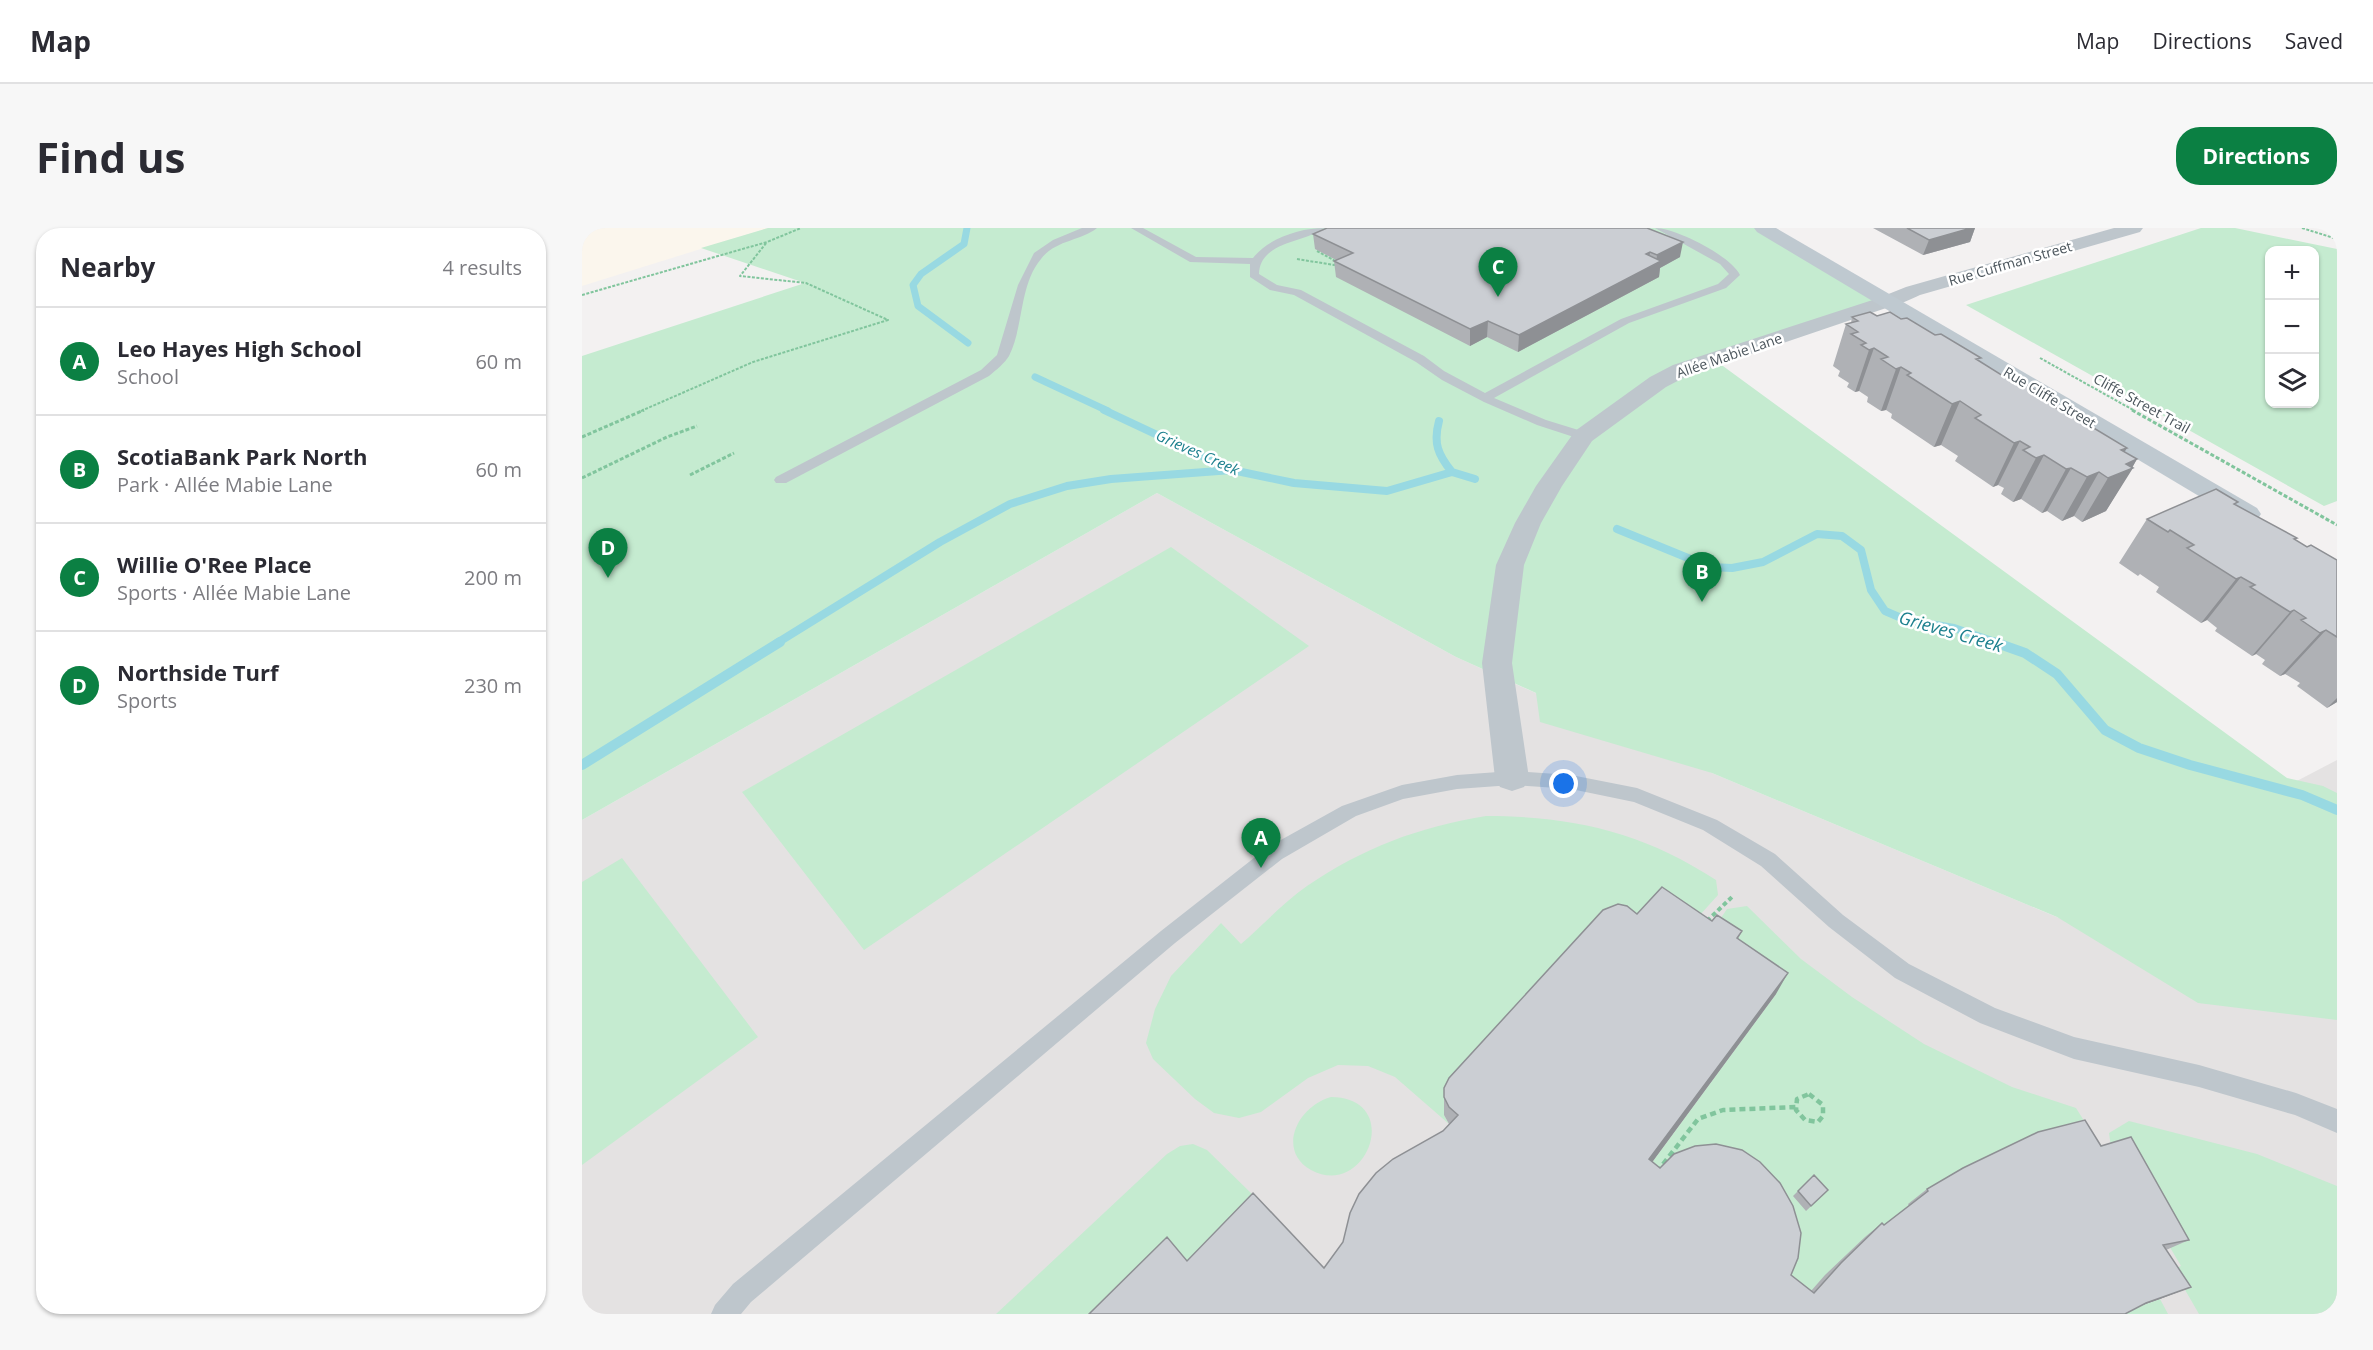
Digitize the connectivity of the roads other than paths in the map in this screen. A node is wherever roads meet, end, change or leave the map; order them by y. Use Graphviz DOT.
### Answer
graph roads {
  1 [pos="1092,228"];
  2 [pos="1136,228"];
  3 [pos="1319,228"];
  4 [pos="1660,228"];
  5 [pos="1763,228"];
  6 [pos="2134,228"];
  7 [pos="1256,261"];
  8 [pos="1888,301"];
  9 [pos="1485,398"];
  10 [pos="1583,436"];
  11 [pos="781,480"];
  12 [pos="2266,525"];
  13 [pos="1512,778"];
  14 [pos="2337,1121"];
  15 [pos="724,1314"];
  1 -- 11 [label="lane"];
  2 -- 7 [label="lane"];
  3 -- 7 [label="lane"];
  4 -- 9 [label="lane"];
  5 -- 8 [label="main road, Rue Cliffe Street"];
  6 -- 8 [label="street, Rue Cuffman Street"];
  7 -- 9 [label="lane"];
  8 -- 10 [label="street, Allée Mabie Lane"];
  8 -- 12 [label="main road, Rue Cliffe Street"];
  9 -- 10 [label="lane"];
  10 -- 13 [label="street"];
  13 -- 14 [label="lane"];
  13 -- 15 [label="lane"];
}
